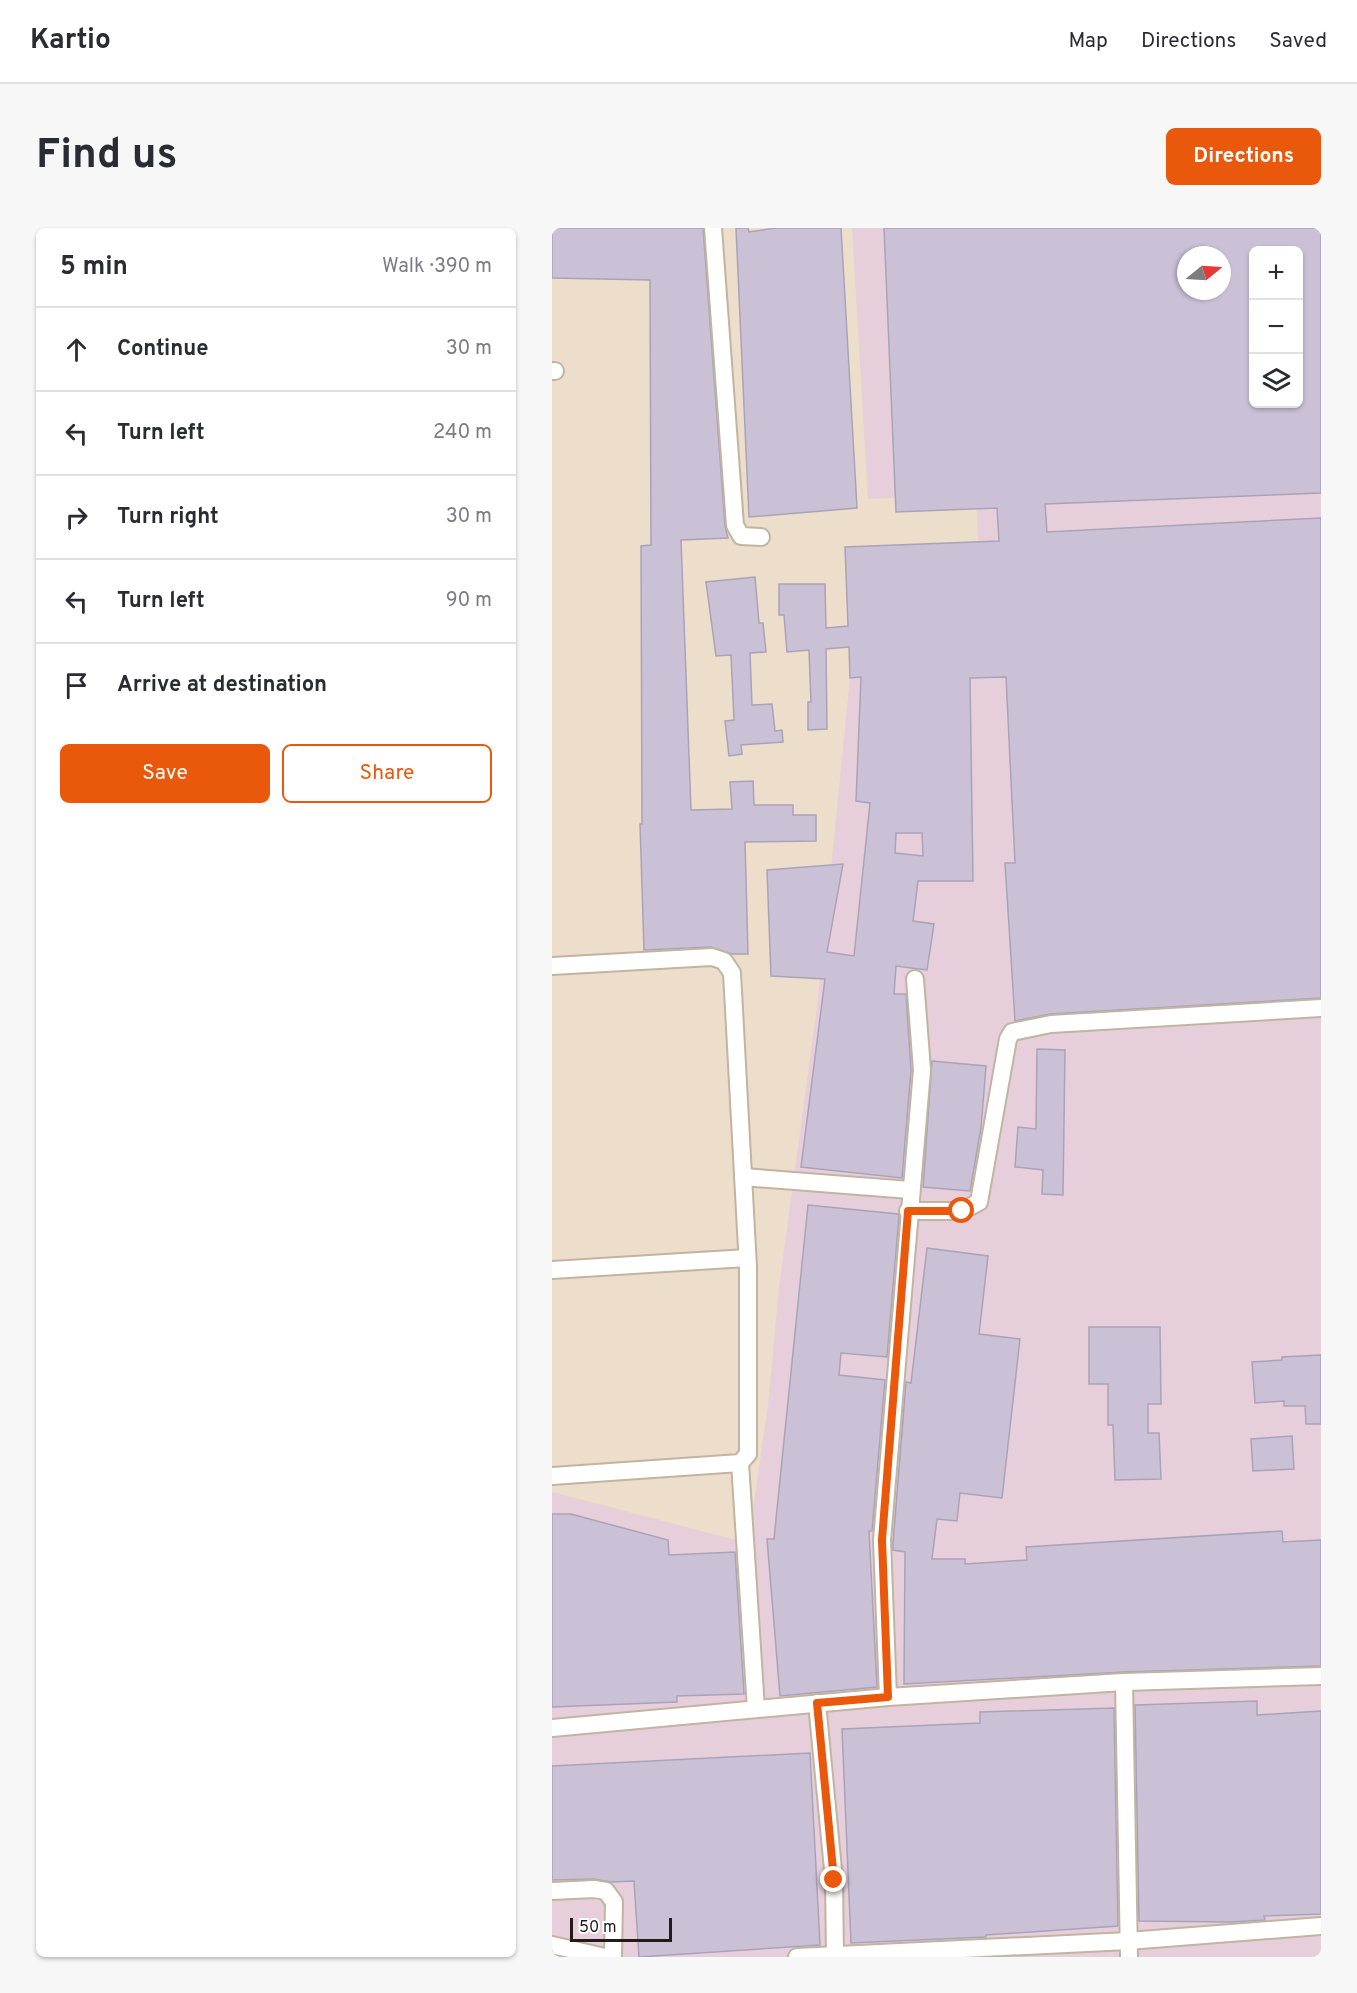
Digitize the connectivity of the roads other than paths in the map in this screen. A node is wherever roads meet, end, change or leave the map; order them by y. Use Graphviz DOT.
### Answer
graph roads {
  1 [pos="713,228"];
  2 [pos="761,537"];
  3 [pos="552,966"];
  4 [pos="915,979"];
  5 [pos="1321,1008"];
  6 [pos="743,1177"];
  7 [pos="910,1190"];
  8 [pos="908,1211"];
  9 [pos="747,1258"];
  10 [pos="552,1270"];
  11 [pos="740,1463"];
  12 [pos="552,1476"];
  13 [pos="1321,1676"];
  14 [pos="1124,1682"];
  15 [pos="888,1697"];
  16 [pos="817,1703"];
  17 [pos="756,1709"];
  18 [pos="552,1728"];
  19 [pos="552,1891"];
  20 [pos="1321,1926"];
  21 [pos="552,1945"];
  22 [pos="1129,1949"];
  23 [pos="991,1952"];
  24 [pos="595,1956"];
  25 [pos="835,1956"];
  26 [pos="613,1957"];
  27 [pos="797,1957"];
  1 -- 2 [label="lane"];
  3 -- 6 [label="lane"];
  4 -- 7 [label="lane"];
  5 -- 8 [label="lane"];
  6 -- 7 [label="lane"];
  6 -- 9 [label="lane"];
  7 -- 8 [label="lane"];
  8 -- 15 [label="lane"];
  9 -- 10 [label="lane"];
  9 -- 11 [label="lane"];
  11 -- 12 [label="lane"];
  11 -- 17 [label="lane"];
  13 -- 14 [label="lane"];
  14 -- 15 [label="lane"];
  14 -- 22 [label="lane"];
  15 -- 16 [label="lane"];
  16 -- 17 [label="lane"];
  16 -- 25 [label="lane"];
  17 -- 18 [label="lane"];
  19 -- 26 [label="lane"];
  20 -- 22 [label="lane"];
  21 -- 24 [label="lane"];
  22 -- 23 [label="lane"];
  23 -- 25 [label="lane"];
  25 -- 27 [label="lane"];
}
